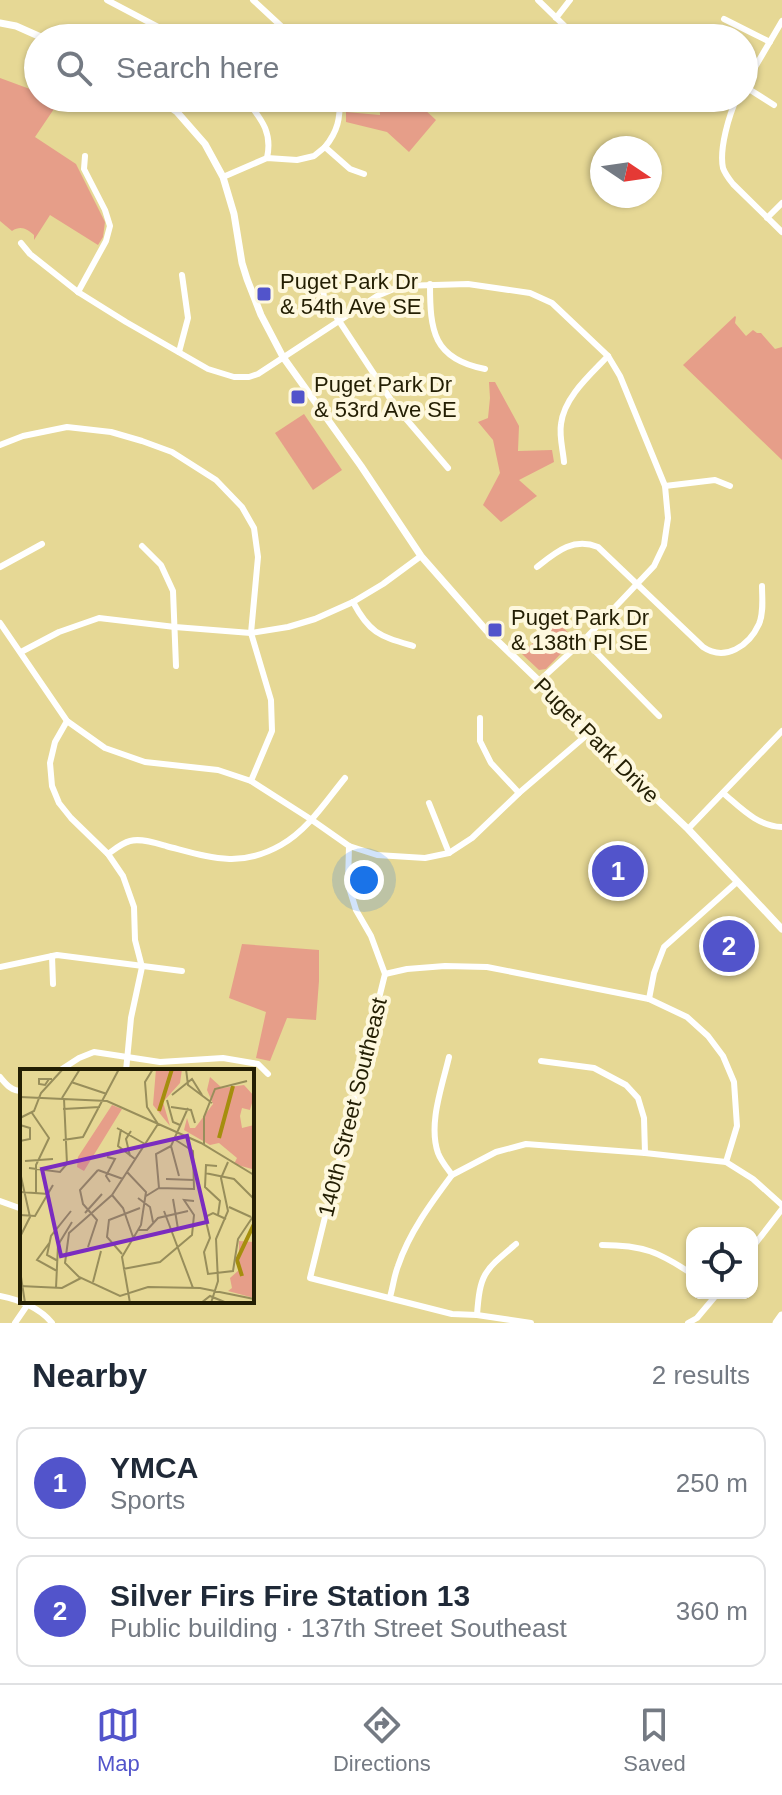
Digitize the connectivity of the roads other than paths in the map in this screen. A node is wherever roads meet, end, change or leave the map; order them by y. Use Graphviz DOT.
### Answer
graph roads {
  1 [pos="107,0"];
  2 [pos="253,0"];
  3 [pos="538,0"];
  4 [pos="570,0"];
  5 [pos="556,18"];
  6 [pos="724,19"];
  7 [pos="782,21"];
  8 [pos="0,23"];
  9 [pos="152,24"];
  10 [pos="279,24"];
  11 [pos="562,24"];
  12 [pos="734,24"];
  13 [pos="24,30"];
  14 [pos="758,36"];
  15 [pos="770,42"];
  16 [pos="758,62"];
  17 [pos="758,95"];
  18 [pos="774,105"];
  19 [pos="177,112"];
  20 [pos="255,112"];
  21 [pos="340,112"];
  22 [pos="731,112"];
  23 [pos="325,147"];
  24 [pos="85,156"];
  25 [pos="267,158"];
  26 [pos="364,174"];
  27 [pos="223,177"];
  28 [pos="782,203"];
  29 [pos="767,218"];
  30 [pos="782,232"];
  31 [pos="21,243"];
  32 [pos="182,275"];
  33 [pos="430,284"];
  34 [pos="323,287"];
  35 [pos="78,292"];
  36 [pos="339,321"];
  37 [pos="179,352"];
  38 [pos="608,356"];
  39 [pos="283,357"];
  40 [pos="485,369"];
  41 [pos="0,445"];
  42 [pos="564,462"];
  43 [pos="448,468"];
  44 [pos="665,486"];
  45 [pos="730,486"];
  46 [pos="42,544"];
  47 [pos="142,546"];
  48 [pos="421,556"];
  49 [pos="0,567"];
  50 [pos="537,567"];
  51 [pos="637,583"];
  52 [pos="762,586"];
  53 [pos="353,602"];
  54 [pos="0,623"];
  55 [pos="175,627"];
  56 [pos="251,633"];
  57 [pos="584,640"];
  58 [pos="413,646"];
  59 [pos="21,652"];
  60 [pos="176,666"];
  61 [pos="539,681"];
  62 [pos="659,716"];
  63 [pos="480,718"];
  64 [pos="67,721"];
  65 [pos="782,731"];
  66 [pos="588,734"];
  67 [pos="345,778"];
  68 [pos="251,781"];
  69 [pos="519,793"];
  70 [pos="723,793"];
  71 [pos="429,803"];
  72 [pos="312,820"];
  73 [pos="782,827"];
  74 [pos="688,829"];
  75 [pos="349,846"];
  76 [pos="449,853"];
  77 [pos="108,854"];
  78 [pos="737,882"];
  79 [pos="782,929"];
  80 [pos="52,956"];
  81 [pos="0,967"];
  82 [pos="142,967"];
  83 [pos="182,971"];
  84 [pos="385,974"];
  85 [pos="53,984"];
  86 [pos="649,999"];
  87 [pos="127,1056"];
  88 [pos="449,1057"];
  89 [pos="541,1061"];
  90 [pos="62,1069"];
  91 [pos="126,1069"];
  92 [pos="268,1074"];
  93 [pos="0,1077"];
  94 [pos="20,1091"];
  95 [pos="645,1153"];
  96 [pos="726,1162"];
  97 [pos="452,1175"];
  98 [pos="0,1201"];
  99 [pos="782,1207"];
  100 [pos="20,1208"];
  101 [pos="758,1240"];
  102 [pos="516,1244"];
  103 [pos="602,1245"];
  104 [pos="686,1270"];
  105 [pos="0,1296"];
  106 [pos="390,1297"];
  107 [pos="713,1299"];
  108 [pos="20,1302"];
  109 [pos="24,1303"];
  110 [pos="28,1304"];
  111 [pos="477,1315"];
  112 [pos="782,1316"];
  113 [pos="15,1323"];
  114 [pos="52,1323"];
  115 [pos="531,1323"];
  116 [pos="688,1323"];
  117 [pos="777,1323"];
  1 -- 9 [label="street"];
  2 -- 10 [label="street"];
  3 -- 5 [label="street"];
  4 -- 5 [label="street"];
  5 -- 11 [label="street"];
  6 -- 12 [label="street"];
  7 -- 15 [label="street"];
  8 -- 13 [label="street"];
  14 -- 15 [label="street"];
  15 -- 16 [label="street"];
  17 -- 18 [label="street"];
  19 -- 27 [label="street, Puget Park Drive"];
  20 -- 25 [label="street"];
  21 -- 23 [label="street"];
  22 -- 29 [label="street"];
  23 -- 25 [label="street"];
  23 -- 26 [label="street"];
  24 -- 35 [label="street"];
  25 -- 27 [label="street"];
  27 -- 39 [label="street, Puget Park Drive"];
  28 -- 29 [label="street"];
  29 -- 30 [label="street"];
  31 -- 35 [label="street"];
  32 -- 37 [label="street"];
  33 -- 36 [label="street"];
  33 -- 38 [label="street"];
  33 -- 40 [label="street"];
  34 -- 36 [label="street"];
  35 -- 37 [label="street"];
  36 -- 39 [label="street"];
  36 -- 43 [label="street"];
  37 -- 39 [label="street"];
  38 -- 42 [label="street"];
  38 -- 44 [label="street"];
  39 -- 48 [label="street, Puget Park Drive"];
  41 -- 56 [label="street"];
  44 -- 45 [label="street"];
  44 -- 51 [label="street"];
  46 -- 49 [label="street"];
  47 -- 55 [label="street"];
  48 -- 53 [label="street"];
  48 -- 61 [label="street, Puget Park Drive"];
  50 -- 51 [label="street"];
  51 -- 52 [label="street"];
  51 -- 57 [label="street"];
  53 -- 56 [label="street"];
  53 -- 58 [label="street"];
  54 -- 59 [label="street"];
  55 -- 56 [label="street"];
  55 -- 59 [label="street"];
  55 -- 60 [label="street"];
  56 -- 68 [label="street"];
  57 -- 61 [label="street"];
  57 -- 62 [label="street"];
  59 -- 64 [label="street"];
  61 -- 66 [label="street, Puget Park Drive"];
  63 -- 69 [label="street"];
  64 -- 68 [label="street"];
  64 -- 77 [label="street"];
  65 -- 70 [label="street"];
  66 -- 69 [label="street"];
  66 -- 74 [label="street, Puget Park Drive"];
  67 -- 72 [label="street"];
  68 -- 72 [label="street"];
  69 -- 76 [label="street"];
  70 -- 73 [label="street"];
  70 -- 74 [label="street"];
  71 -- 76 [label="street"];
  72 -- 75 [label="street"];
  72 -- 77 [label="street"];
  74 -- 78 [label="street, Puget Park Drive"];
  75 -- 76 [label="street"];
  75 -- 84 [label="street, 140th Street Southeast"];
  77 -- 82 [label="street"];
  78 -- 79 [label="street, Puget Park Drive"];
  78 -- 86 [label="street"];
  80 -- 81 [label="street"];
  80 -- 82 [label="street"];
  80 -- 85 [label="street"];
  82 -- 83 [label="street"];
  82 -- 87 [label="street"];
  84 -- 86 [label="street"];
  84 -- 106 [label="street, 140th Street Southeast"];
  86 -- 96 [label="street"];
  87 -- 90 [label="street"];
  87 -- 91 [label="street"];
  87 -- 92 [label="street"];
  88 -- 97 [label="street"];
  89 -- 95 [label="street"];
  93 -- 94 [label="street"];
  95 -- 96 [label="street"];
  95 -- 97 [label="street"];
  96 -- 99 [label="street"];
  97 -- 106 [label="street"];
  98 -- 100 [label="street"];
  99 -- 101 [label="street"];
  102 -- 111 [label="street"];
  103 -- 104 [label="street"];
  105 -- 108 [label="street"];
  106 -- 111 [label="street"];
  107 -- 116 [label="street"];
  109 -- 110 [label="street"];
  110 -- 113 [label="street"];
  110 -- 114 [label="street"];
  111 -- 115 [label="street"];
  112 -- 117 [label="main road"];
}
